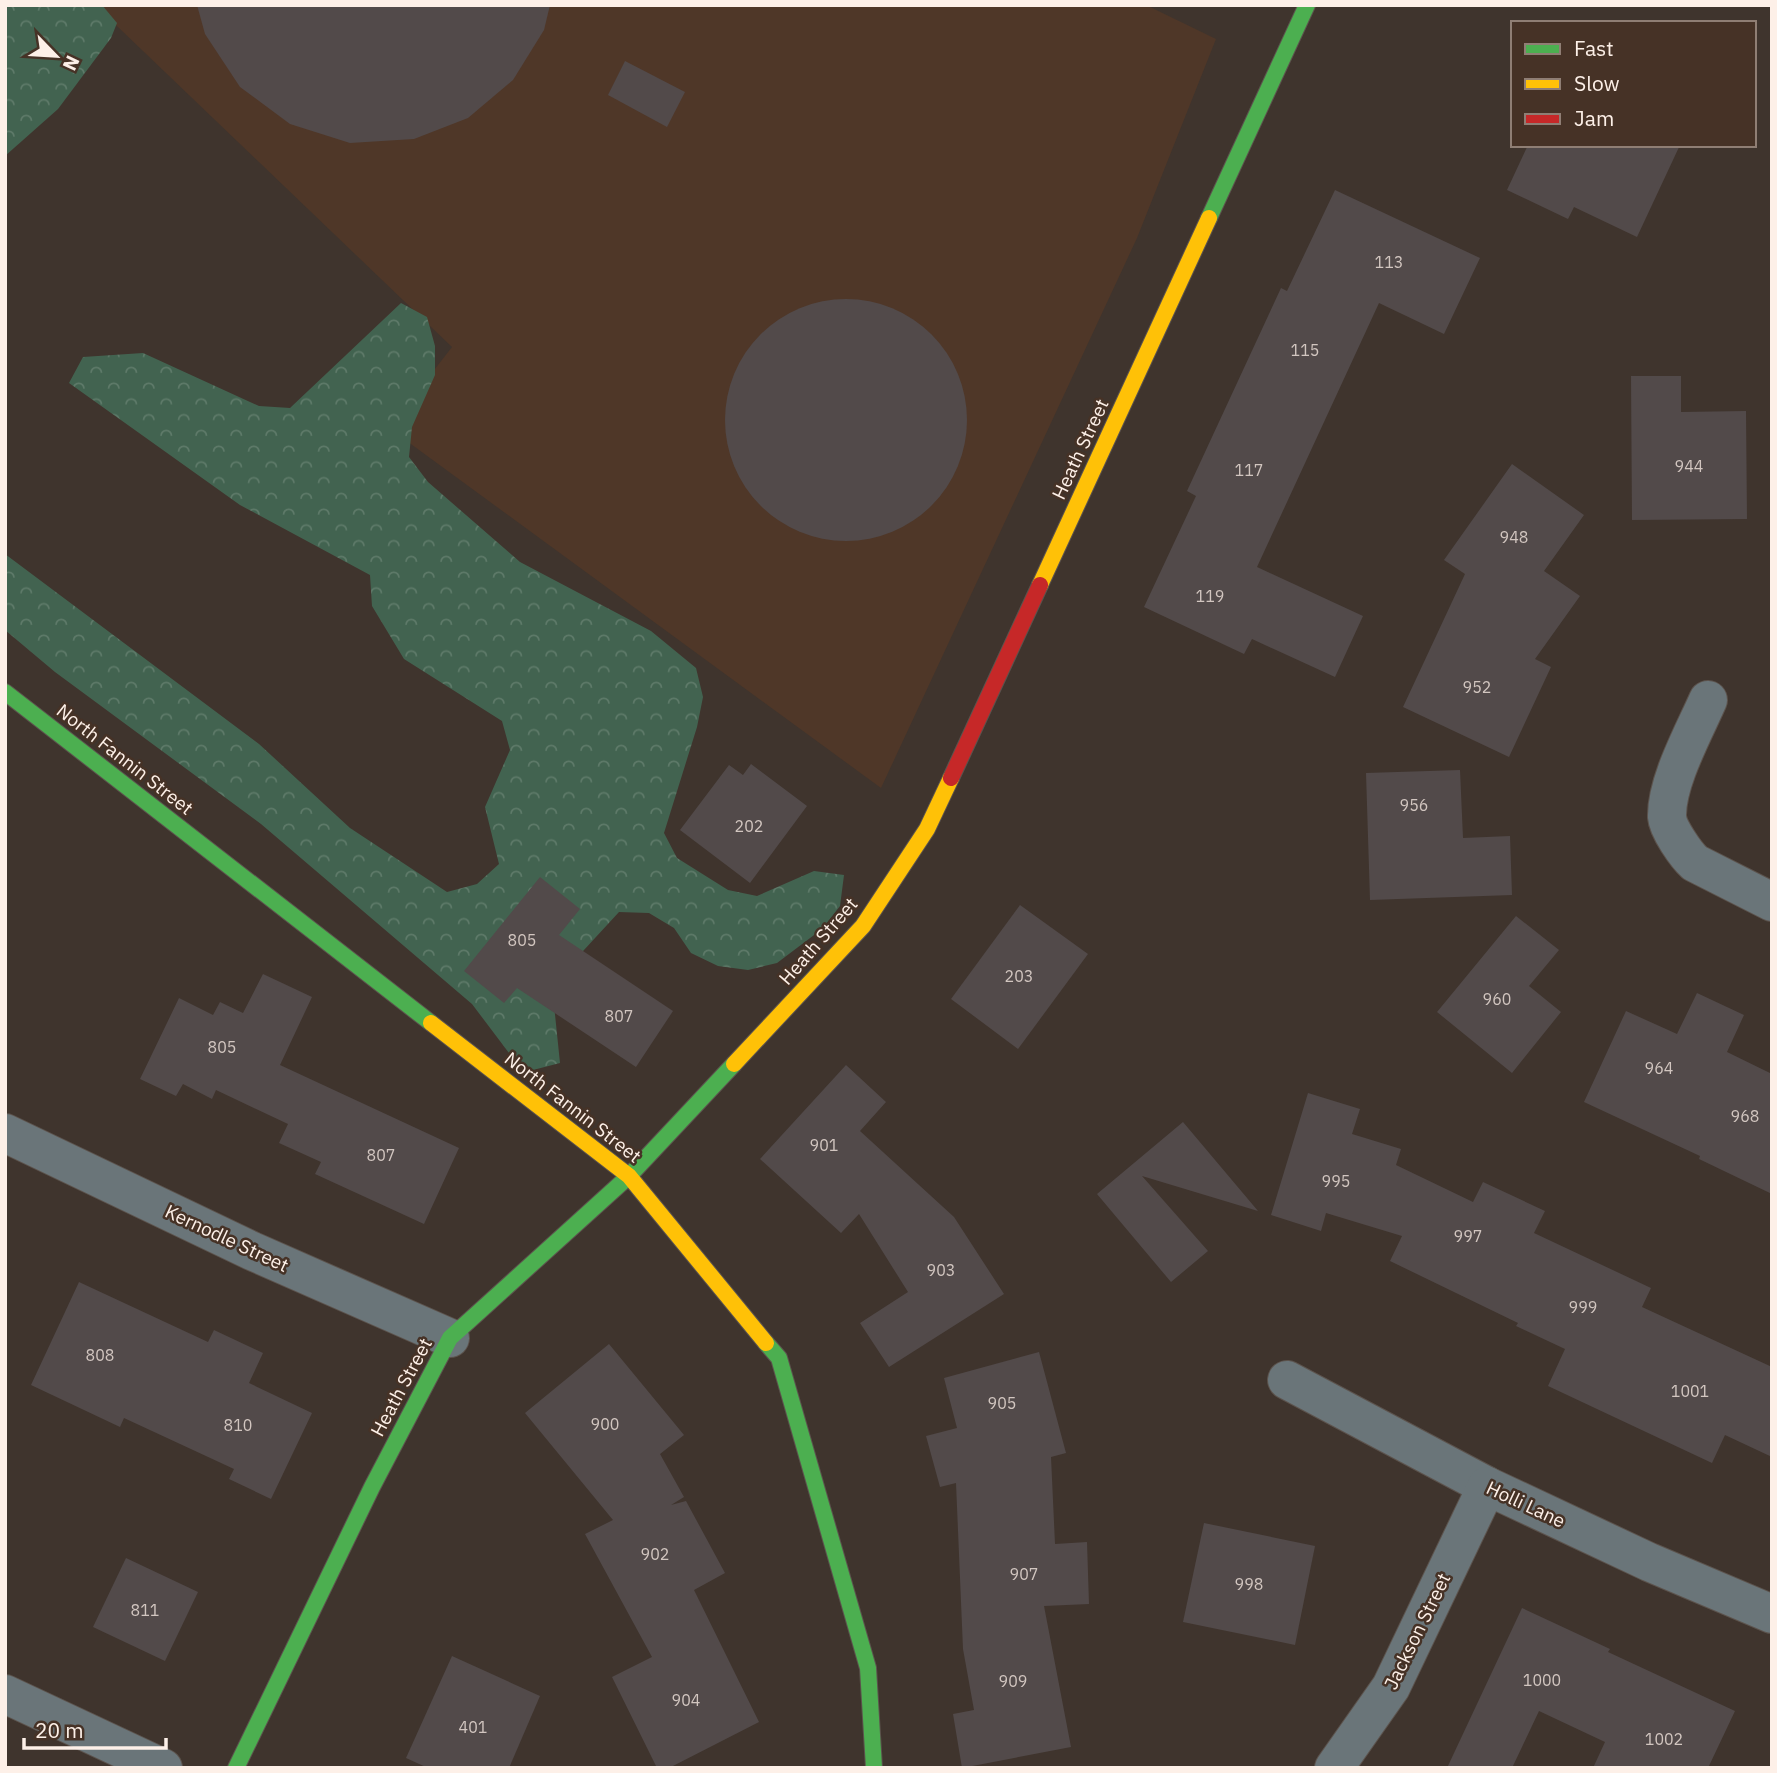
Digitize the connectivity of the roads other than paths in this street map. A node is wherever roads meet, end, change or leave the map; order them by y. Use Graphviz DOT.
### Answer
graph roads {
  1 [pos="1307,5"];
  2 [pos="5,692"];
  3 [pos="1708,699"];
  4 [pos="1772,902"];
  5 [pos="5,1133"];
  6 [pos="629,1176"];
  7 [pos="450,1338"];
  8 [pos="1287,1380"];
  9 [pos="1487,1486"];
  10 [pos="1772,1614"];
  11 [pos="5,1694"];
  12 [pos="163,1768"];
  13 [pos="236,1768"];
  14 [pos="874,1768"];
  15 [pos="1334,1768"];
  1 -- 6 [label="street, Heath Street"];
  2 -- 6 [label="street, North Fannin Street"];
  3 -- 4 [label="street"];
  5 -- 7 [label="street, Kernodle Street"];
  6 -- 7 [label="street, Heath Street"];
  6 -- 14 [label="street, North Fannin Street"];
  7 -- 13 [label="street, Heath Street"];
  8 -- 9 [label="street, Holli Lane"];
  9 -- 10 [label="street, Holli Lane"];
  9 -- 15 [label="street, Jackson Street"];
  11 -- 12 [label="street"];
}
